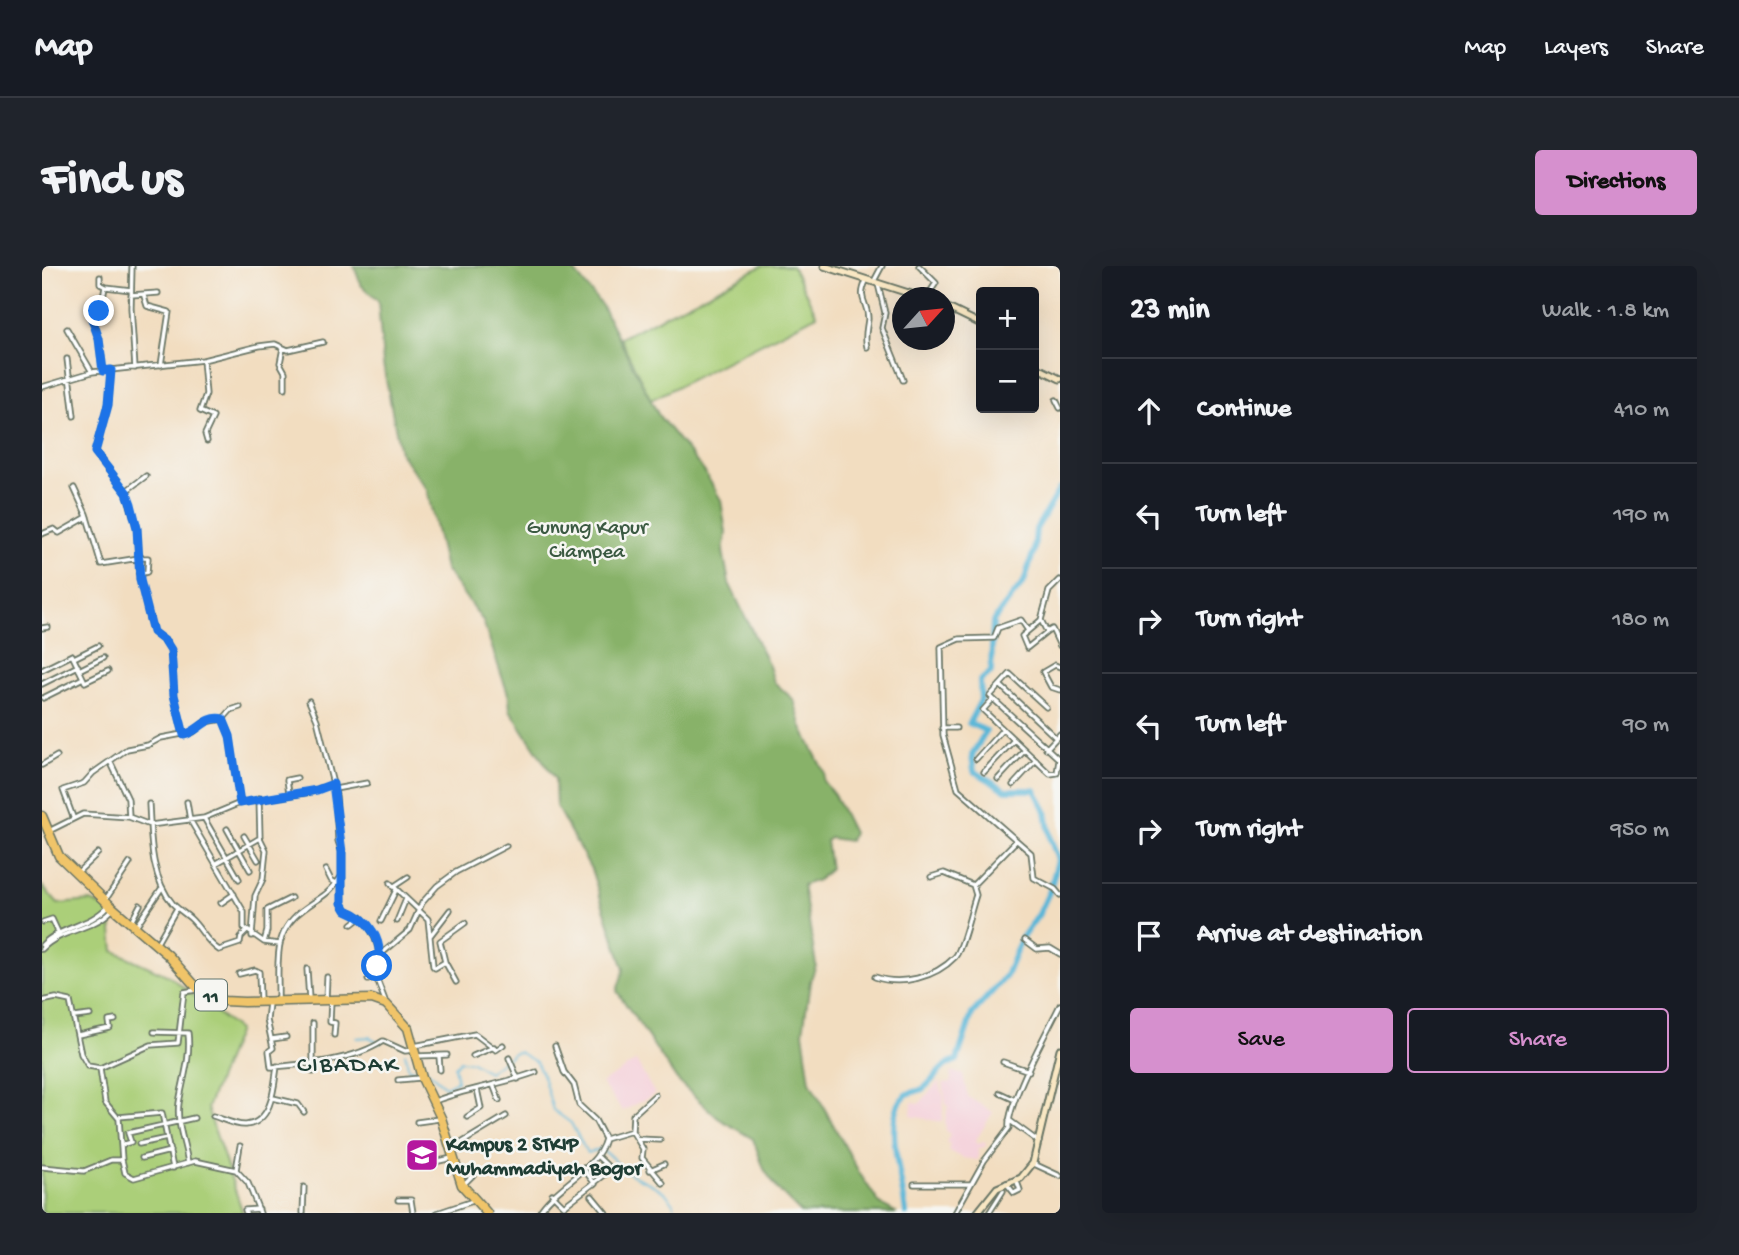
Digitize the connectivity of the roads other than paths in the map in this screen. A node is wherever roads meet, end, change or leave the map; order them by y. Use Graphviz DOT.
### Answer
graph roads {
  1 [pos="132,266"];
  2 [pos="824,266"];
  3 [pos="882,266"];
  4 [pos="919,266"];
  5 [pos="100,277"];
  6 [pos="866,279"];
  7 [pos="876,281"];
  8 [pos="105,287"];
  9 [pos="893,287"];
  10 [pos="933,287"];
  11 [pos="131,289"];
  12 [pos="158,293"];
  13 [pos="131,295"];
  14 [pos="144,296"];
  15 [pos="955,311"];
  16 [pos="976,322"];
  17 [pos="66,329"];
  18 [pos="323,342"];
  19 [pos="867,347"];
  20 [pos="283,348"];
  21 [pos="67,359"];
  22 [pos="203,360"];
  23 [pos="161,365"];
  24 [pos="135,368"];
  25 [pos="1039,368"];
  26 [pos="111,370"];
  27 [pos="103,371"];
  28 [pos="92,372"];
  29 [pos="1060,379"];
  30 [pos="72,380"];
  31 [pos="903,380"];
  32 [pos="42,387"];
  33 [pos="285,388"];
  34 [pos="1056,400"];
  35 [pos="1060,408"];
  36 [pos="74,416"];
  37 [pos="206,441"];
  38 [pos="146,476"];
  39 [pos="74,488"];
  40 [pos="126,491"];
  41 [pos="87,517"];
  42 [pos="42,534"];
  43 [pos="139,558"];
  44 [pos="139,573"];
  45 [pos="1060,580"];
  46 [pos="1041,620"];
  47 [pos="48,627"];
  48 [pos="42,628"];
  49 [pos="1027,629"];
  50 [pos="1047,632"];
  51 [pos="98,646"];
  52 [pos="1060,646"];
  53 [pos="74,658"];
  54 [pos="103,658"];
  55 [pos="1060,667"];
  56 [pos="78,668"];
  57 [pos="42,670"];
  58 [pos="108,670"];
  59 [pos="83,678"];
  60 [pos="42,684"];
  61 [pos="1000,685"];
  62 [pos="1060,690"];
  63 [pos="43,698"];
  64 [pos="993,699"];
  65 [pos="309,701"];
  66 [pos="240,707"];
  67 [pos="1046,707"];
  68 [pos="223,719"];
  69 [pos="942,728"];
  70 [pos="956,728"];
  71 [pos="1003,729"];
  72 [pos="184,735"];
  73 [pos="1058,736"];
  74 [pos="1014,740"];
  75 [pos="1046,749"];
  76 [pos="1025,750"];
  77 [pos="57,756"];
  78 [pos="976,759"];
  79 [pos="110,760"];
  80 [pos="1036,760"];
  81 [pos="1059,760"];
  82 [pos="42,765"];
  83 [pos="984,772"];
  84 [pos="297,778"];
  85 [pos="998,779"];
  86 [pos="367,783"];
  87 [pos="1013,785"];
  88 [pos="334,787"];
  89 [pos="289,793"];
  90 [pos="259,798"];
  91 [pos="187,802"];
  92 [pos="240,803"];
  93 [pos="149,804"];
  94 [pos="73,817"];
  95 [pos="129,817"];
  96 [pos="204,818"];
  97 [pos="190,820"];
  98 [pos="45,825"];
  99 [pos="150,825"];
  100 [pos="227,829"];
  101 [pos="244,836"];
  102 [pos="260,838"];
  103 [pos="1016,842"];
  104 [pos="249,844"];
  105 [pos="506,846"];
  106 [pos="239,850"];
  107 [pos="98,853"];
  108 [pos="227,858"];
  109 [pos="258,860"];
  110 [pos="130,863"];
  111 [pos="217,863"];
  112 [pos="250,870"];
  113 [pos="326,870"];
  114 [pos="76,874"];
  115 [pos="342,876"];
  116 [pos="408,877"];
  117 [pos="931,877"];
  118 [pos="239,879"];
  119 [pos="337,882"];
  120 [pos="973,885"];
  121 [pos="393,887"];
  122 [pos="162,888"];
  123 [pos="234,894"];
  124 [pos="1060,895"];
  125 [pos="291,898"];
  126 [pos="406,900"];
  127 [pos="221,903"];
  128 [pos="110,905"];
  129 [pos="140,905"];
  130 [pos="419,907"];
  131 [pos="177,908"];
  132 [pos="450,910"];
  133 [pos="361,917"];
  134 [pos="428,919"];
  135 [pos="381,921"];
  136 [pos="397,921"];
  137 [pos="43,922"];
  138 [pos="465,923"];
  139 [pos="352,924"];
  140 [pos="133,926"];
  141 [pos="436,926"];
  142 [pos="247,931"];
  143 [pos="59,935"];
  144 [pos="252,936"];
  145 [pos="429,938"];
  146 [pos="1025,940"];
  147 [pos="264,942"];
  148 [pos="279,944"];
  149 [pos="156,945"];
  150 [pos="42,947"];
  151 [pos="1060,954"];
  152 [pos="380,955"];
  153 [pos="445,962"];
  154 [pos="307,969"];
  155 [pos="239,974"];
  156 [pos="327,977"];
  157 [pos="376,977"];
  158 [pos="875,977"];
  159 [pos="368,980"];
  160 [pos="456,982"];
  161 [pos="198,989"];
  162 [pos="309,999"];
  163 [pos="328,999"];
  164 [pos="270,1000"];
  165 [pos="42,1001"];
  166 [pos="386,1004"];
  167 [pos="1060,1005"];
  168 [pos="90,1015"];
  169 [pos="74,1017"];
  170 [pos="115,1020"];
  171 [pos="313,1023"];
  172 [pos="155,1032"];
  173 [pos="181,1032"];
  174 [pos="78,1035"];
  175 [pos="334,1035"];
  176 [pos="286,1037"];
  177 [pos="272,1039"];
  178 [pos="503,1045"];
  179 [pos="494,1046"];
  180 [pos="555,1046"];
  181 [pos="1060,1049"];
  182 [pos="416,1051"];
  183 [pos="447,1055"];
  184 [pos="439,1056"];
  185 [pos="473,1056"];
  186 [pos="509,1058"];
  187 [pos="313,1062"];
  188 [pos="1003,1062"];
  189 [pos="277,1066"];
  190 [pos="100,1068"];
  191 [pos="440,1070"];
  192 [pos="420,1071"];
  193 [pos="1029,1071"];
  194 [pos="313,1072"];
  195 [pos="536,1072"];
  196 [pos="518,1079"];
  197 [pos="398,1080"];
  198 [pos="494,1087"];
  199 [pos="477,1090"];
  200 [pos="1000,1093"];
  201 [pos="655,1095"];
  202 [pos="273,1098"];
  203 [pos="499,1100"];
  204 [pos="1015,1100"];
  205 [pos="433,1102"];
  206 [pos="304,1112"];
  207 [pos="214,1116"];
  208 [pos="506,1116"];
  209 [pos="118,1117"];
  210 [pos="467,1117"];
  211 [pos="194,1118"];
  212 [pos="441,1118"];
  213 [pos="1007,1119"];
  214 [pos="179,1122"];
  215 [pos="417,1122"];
  216 [pos="165,1124"];
  217 [pos="632,1131"];
  218 [pos="167,1138"];
  219 [pos="605,1139"];
  220 [pos="639,1139"];
  221 [pos="660,1140"];
  222 [pos="1039,1142"];
  223 [pos="139,1144"];
  224 [pos="121,1145"];
  225 [pos="240,1146"];
  226 [pos="170,1151"];
  227 [pos="600,1152"];
  228 [pos="452,1153"];
  229 [pos="142,1158"];
  230 [pos="122,1160"];
  231 [pos="188,1163"];
  232 [pos="1033,1163"];
  233 [pos="664,1164"];
  234 [pos="417,1166"];
  235 [pos="42,1167"];
  236 [pos="173,1168"];
  237 [pos="583,1168"];
  238 [pos="236,1170"];
  239 [pos="650,1170"];
  240 [pos="474,1174"];
  241 [pos="1060,1177"];
  242 [pos="1016,1179"];
  243 [pos="663,1183"];
  244 [pos="1006,1183"];
  245 [pos="595,1184"];
  246 [pos="914,1184"];
  247 [pos="971,1184"];
  248 [pos="462,1185"];
  249 [pos="304,1187"];
  250 [pos="1002,1191"];
  251 [pos="552,1194"];
  252 [pos="592,1196"];
  253 [pos="398,1200"];
  254 [pos="473,1201"];
  255 [pos="259,1211"];
  256 [pos="246,1213"];
  257 [pos="303,1213"];
  258 [pos="413,1213"];
  259 [pos="437,1213"];
  260 [pos="487,1213"];
  261 [pos="539,1213"];
  262 [pos="606,1213"];
  263 [pos="955,1213"];
  264 [pos="977,1213"];
  265 [pos="989,1213"];
  1 -- 11 [label="street"];
  2 -- 6 [label="main road"];
  3 -- 7 [label="street"];
  4 -- 10 [label="street"];
  5 -- 8 [label="street"];
  6 -- 7 [label="main road"];
  6 -- 19 [label="street"];
  7 -- 9 [label="main road"];
  7 -- 31 [label="street"];
  8 -- 11 [label="street"];
  8 -- 27 [label="street"];
  11 -- 13 [label="street"];
  12 -- 14 [label="street"];
  13 -- 14 [label="street"];
  13 -- 24 [label="street"];
  14 -- 23 [label="street"];
  15 -- 16 [label="main road"];
  17 -- 28 [label="street"];
  18 -- 20 [label="street"];
  20 -- 22 [label="street"];
  20 -- 33 [label="street"];
  21 -- 30 [label="street"];
  22 -- 23 [label="street"];
  22 -- 37 [label="street"];
  23 -- 24 [label="street"];
  24 -- 26 [label="street"];
  25 -- 29 [label="main road"];
  26 -- 27 [label="street"];
  26 -- 40 [label="street"];
  27 -- 28 [label="street"];
  28 -- 30 [label="street"];
  30 -- 32 [label="street"];
  30 -- 36 [label="street"];
  34 -- 35 [label="street"];
  38 -- 40 [label="street"];
  39 -- 41 [label="street"];
  40 -- 43 [label="street"];
  41 -- 42 [label="street"];
  41 -- 43 [label="street"];
  43 -- 44 [label="street"];
  43 -- 44 [label="street"];
  44 -- 72 [label="street"];
  45 -- 46 [label="street"];
  46 -- 49 [label="street"];
  46 -- 50 [label="street"];
  47 -- 48 [label="street"];
  49 -- 50 [label="street"];
  49 -- 69 [label="street"];
  50 -- 52 [label="street"];
  51 -- 53 [label="street"];
  53 -- 56 [label="street"];
  53 -- 57 [label="street"];
  54 -- 56 [label="street"];
  55 -- 62 [label="street"];
  56 -- 59 [label="street"];
  56 -- 60 [label="street"];
  58 -- 59 [label="street"];
  59 -- 63 [label="street"];
  61 -- 64 [label="street"];
  61 -- 67 [label="street"];
  61 -- 73 [label="street"];
  64 -- 71 [label="street"];
  64 -- 75 [label="street"];
  65 -- 88 [label="street"];
  66 -- 68 [label="street"];
  68 -- 72 [label="street"];
  68 -- 92 [label="street"];
  69 -- 70 [label="street"];
  69 -- 103 [label="street"];
  71 -- 74 [label="street"];
  71 -- 78 [label="street"];
  72 -- 79 [label="street"];
  73 -- 75 [label="street"];
  74 -- 76 [label="street"];
  74 -- 83 [label="street"];
  75 -- 81 [label="street"];
  76 -- 80 [label="street"];
  76 -- 85 [label="street"];
  77 -- 82 [label="street"];
  79 -- 94 [label="street"];
  79 -- 95 [label="street"];
  80 -- 81 [label="street"];
  80 -- 87 [label="street"];
  84 -- 89 [label="street"];
  86 -- 88 [label="street"];
  88 -- 89 [label="street"];
  88 -- 115 [label="street"];
  89 -- 90 [label="street"];
  90 -- 92 [label="street"];
  90 -- 102 [label="street"];
  91 -- 97 [label="street"];
  92 -- 96 [label="street"];
  93 -- 99 [label="street"];
  94 -- 95 [label="street"];
  94 -- 98 [label="street"];
  95 -- 99 [label="street"];
  96 -- 97 [label="street"];
  96 -- 108 [label="street"];
  97 -- 99 [label="street"];
  97 -- 111 [label="street"];
  98 -- 114 [label="highway, 11"];
  99 -- 122 [label="street"];
  100 -- 106 [label="street"];
  101 -- 104 [label="street"];
  102 -- 104 [label="street"];
  102 -- 144 [label="street"];
  103 -- 120 [label="street"];
  103 -- 124 [label="street"];
  104 -- 106 [label="street"];
  104 -- 109 [label="street"];
  105 -- 130 [label="street"];
  106 -- 108 [label="street"];
  106 -- 112 [label="street"];
  107 -- 114 [label="street"];
  108 -- 111 [label="street"];
  108 -- 118 [label="street"];
  110 -- 128 [label="street"];
  111 -- 123 [label="street"];
  113 -- 119 [label="street"];
  114 -- 128 [label="highway, 11"];
  115 -- 119 [label="street"];
  115 -- 133 [label="street"];
  116 -- 121 [label="street"];
  117 -- 120 [label="street"];
  119 -- 148 [label="street"];
  120 -- 158 [label="street"];
  121 -- 126 [label="street"];
  121 -- 135 [label="street"];
  122 -- 131 [label="street"];
  122 -- 140 [label="street"];
  123 -- 127 [label="street"];
  123 -- 142 [label="street"];
  125 -- 147 [label="street"];
  126 -- 130 [label="street"];
  126 -- 136 [label="street"];
  128 -- 140 [label="highway, 11"];
  128 -- 143 [label="street"];
  129 -- 140 [label="street"];
  130 -- 134 [label="street"];
  130 -- 152 [label="street"];
  131 -- 142 [label="street"];
  131 -- 149 [label="street"];
  132 -- 141 [label="street"];
  133 -- 139 [label="street"];
  133 -- 152 [label="street"];
  134 -- 141 [label="street"];
  134 -- 145 [label="street"];
  137 -- 143 [label="street"];
  138 -- 153 [label="street"];
  140 -- 149 [label="highway, 11"];
  141 -- 145 [label="street"];
  142 -- 144 [label="street"];
  143 -- 150 [label="street"];
  144 -- 147 [label="street"];
  145 -- 153 [label="street"];
  146 -- 151 [label="street"];
  147 -- 148 [label="street"];
  148 -- 164 [label="street"];
  149 -- 161 [label="highway, 11"];
  152 -- 157 [label="street"];
  153 -- 160 [label="street"];
  154 -- 162 [label="street"];
  155 -- 164 [label="street"];
  156 -- 163 [label="street"];
  157 -- 159 [label="street"];
  157 -- 166 [label="street"];
  161 -- 164 [label="highway, 11"];
  161 -- 173 [label="street"];
  162 -- 163 [label="highway, 11"];
  162 -- 164 [label="highway, 11"];
  163 -- 166 [label="highway, 11"];
  163 -- 175 [label="street"];
  164 -- 177 [label="street"];
  165 -- 169 [label="street"];
  166 -- 182 [label="highway"];
  167 -- 193 [label="street"];
  168 -- 169 [label="street"];
  169 -- 174 [label="street"];
  170 -- 174 [label="street"];
  171 -- 187 [label="street"];
  172 -- 173 [label="street"];
  173 -- 190 [label="street"];
  173 -- 214 [label="street"];
  174 -- 190 [label="street"];
  176 -- 177 [label="street"];
  177 -- 189 [label="street"];
  178 -- 179 [label="street"];
  179 -- 182 [label="street"];
  179 -- 185 [label="street"];
  180 -- 219 [label="street"];
  181 -- 222 [label="main road"];
  182 -- 184 [label="street"];
  182 -- 187 [label="street"];
  182 -- 192 [label="highway"];
  183 -- 184 [label="street"];
  184 -- 191 [label="street"];
  186 -- 196 [label="street"];
  187 -- 189 [label="street"];
  187 -- 194 [label="street"];
  188 -- 193 [label="street"];
  189 -- 202 [label="street"];
  190 -- 209 [label="street"];
  192 -- 197 [label="street"];
  192 -- 205 [label="highway"];
  193 -- 204 [label="street"];
  195 -- 196 [label="street"];
  196 -- 198 [label="street"];
  198 -- 199 [label="street"];
  198 -- 203 [label="street"];
  199 -- 205 [label="street"];
  199 -- 210 [label="street"];
  200 -- 204 [label="street"];
  201 -- 217 [label="street"];
  202 -- 206 [label="street"];
  202 -- 207 [label="street"];
  204 -- 213 [label="street"];
  205 -- 212 [label="highway"];
  208 -- 228 [label="street"];
  209 -- 216 [label="street"];
  209 -- 224 [label="street"];
  211 -- 214 [label="street"];
  212 -- 215 [label="street"];
  212 -- 228 [label="highway"];
  213 -- 222 [label="street"];
  213 -- 247 [label="street"];
  214 -- 216 [label="street"];
  214 -- 231 [label="street"];
  216 -- 218 [label="street"];
  216 -- 224 [label="street"];
  217 -- 219 [label="street"];
  217 -- 220 [label="street"];
  218 -- 223 [label="street"];
  218 -- 226 [label="street"];
  219 -- 227 [label="street"];
  220 -- 221 [label="street"];
  220 -- 239 [label="street"];
  222 -- 232 [label="main road"];
  224 -- 230 [label="street"];
  225 -- 238 [label="street"];
  226 -- 229 [label="street"];
  226 -- 236 [label="street"];
  227 -- 237 [label="street"];
  227 -- 245 [label="street"];
  228 -- 234 [label="street"];
  228 -- 248 [label="highway"];
  230 -- 235 [label="street"];
  230 -- 236 [label="street"];
  231 -- 236 [label="street"];
  231 -- 238 [label="street"];
  232 -- 241 [label="street"];
  232 -- 242 [label="main road"];
  233 -- 239 [label="street"];
  237 -- 245 [label="street"];
  237 -- 251 [label="street"];
  238 -- 255 [label="street"];
  239 -- 243 [label="street"];
  240 -- 248 [label="street"];
  242 -- 244 [label="main road"];
  242 -- 244 [label="street"];
  244 -- 250 [label="main road"];
  245 -- 251 [label="street"];
  246 -- 247 [label="street"];
  247 -- 263 [label="street"];
  248 -- 254 [label="highway"];
  249 -- 257 [label="street"];
  250 -- 264 [label="main road"];
  250 -- 265 [label="street"];
  251 -- 261 [label="street"];
  252 -- 262 [label="street"];
  253 -- 258 [label="street"];
  254 -- 259 [label="street"];
  254 -- 260 [label="highway"];
  255 -- 256 [label="street"];
}
